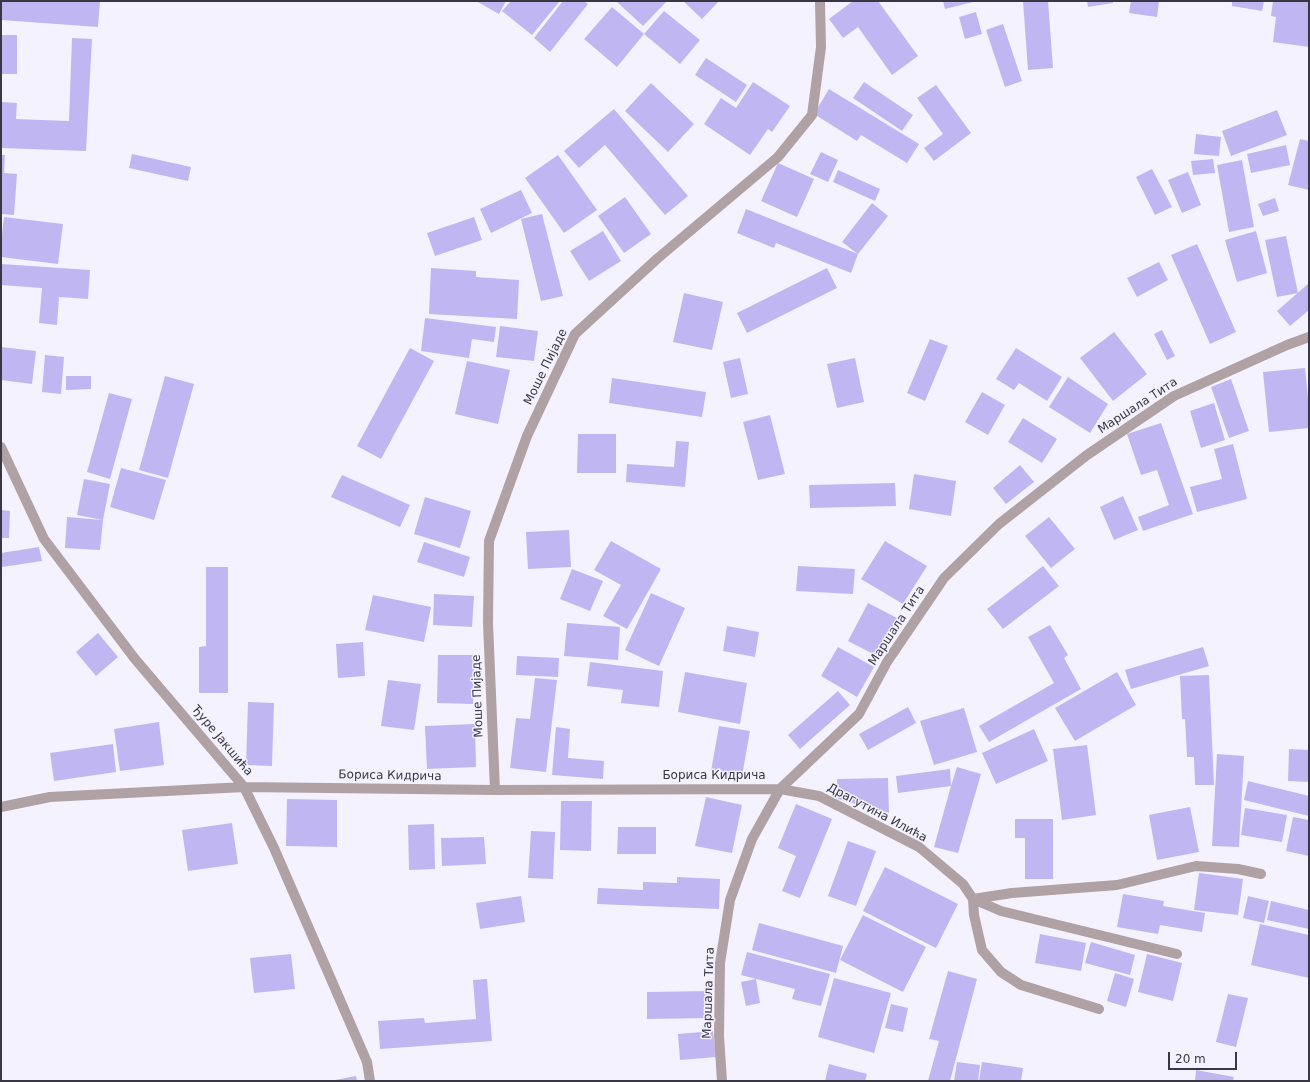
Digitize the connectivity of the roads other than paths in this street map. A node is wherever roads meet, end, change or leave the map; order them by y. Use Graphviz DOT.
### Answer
graph roads {
  1 [pos="820,1"];
  2 [pos="1309,338"];
  3 [pos="1,448"];
  4 [pos="244,788"];
  5 [pos="780,788"];
  6 [pos="494,790"];
  7 [pos="1,807"];
  8 [pos="1261,874"];
  9 [pos="973,899"];
  10 [pos="1176,954"];
  11 [pos="1099,1009"];
  12 [pos="370,1081"];
  13 [pos="722,1081"];
  1 -- 6 [label="street, Моше Пијаде"];
  2 -- 5 [label="street, Маршала Тита"];
  3 -- 4 [label="street, Ђуре Јакшића"];
  4 -- 6 [label="street, Бориса Кидрича"];
  4 -- 7 [label="street, Бориса Кидрича"];
  4 -- 12 [label="street, Ђуре Јакшића"];
  5 -- 6 [label="street, Бориса Кидрича"];
  5 -- 9 [label="street, Драгутина Илића"];
  5 -- 13 [label="street, Маршала Тита"];
  8 -- 9 [label="street"];
  9 -- 10 [label="street"];
  9 -- 11 [label="street, Драгутина Илића"];
}
